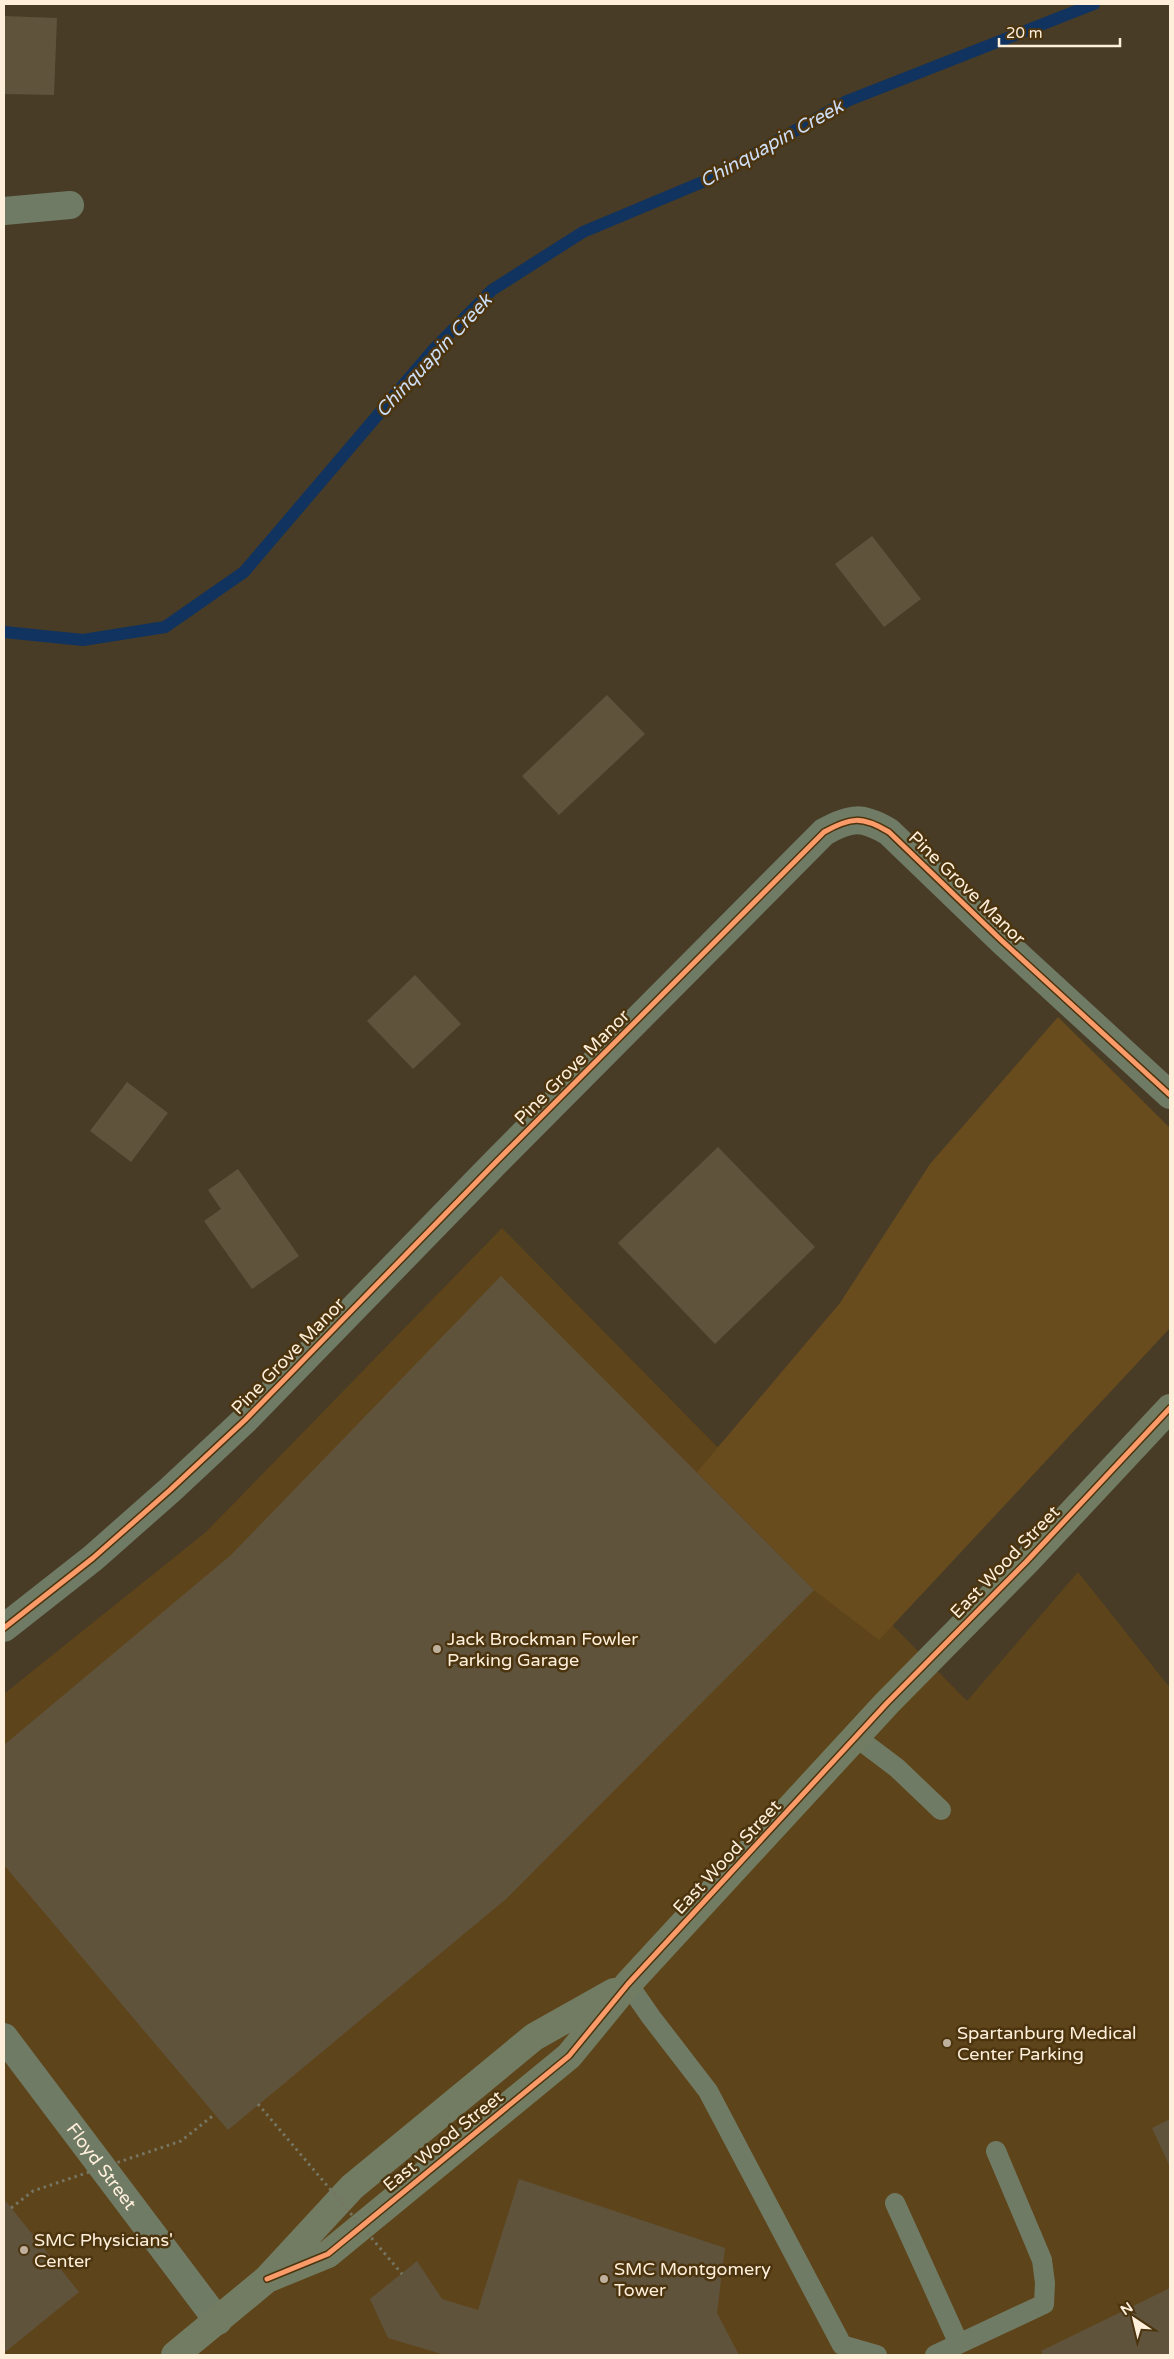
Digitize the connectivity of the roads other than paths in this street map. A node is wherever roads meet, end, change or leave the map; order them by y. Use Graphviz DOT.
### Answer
graph roads {
  1 [pos="70,206"];
  2 [pos="4,211"];
  3 [pos="1170,1095"];
  4 [pos="1170,1408"];
  5 [pos="4,1628"];
  6 [pos="856,1738"];
  7 [pos="941,1810"];
  8 [pos="628,1984"];
  9 [pos="4,2037"];
  10 [pos="996,2151"];
  11 [pos="895,2203"];
  12 [pos="267,2279"];
  13 [pos="218,2321"];
  14 [pos="959,2344"];
  15 [pos="175,2355"];
  16 [pos="877,2355"];
  17 [pos="935,2355"];
  1 -- 2 [label="street"];
  3 -- 5 [label="street, Pine Grove Manor"];
  4 -- 6 [label="street, East Wood Street"];
  6 -- 7 [label="lane"];
  6 -- 8 [label="street, East Wood Street"];
  8 -- 12 [label="street, East Wood Street"];
  8 -- 12 [label="street, East Wood Street"];
  8 -- 16 [label="lane"];
  9 -- 13 [label="street, Floyd Street"];
  10 -- 14 [label="lane"];
  11 -- 14 [label="lane"];
  12 -- 13 [label="street, East Wood Street"];
  13 -- 15 [label="street, East Wood Street"];
  14 -- 17 [label="lane"];
}
